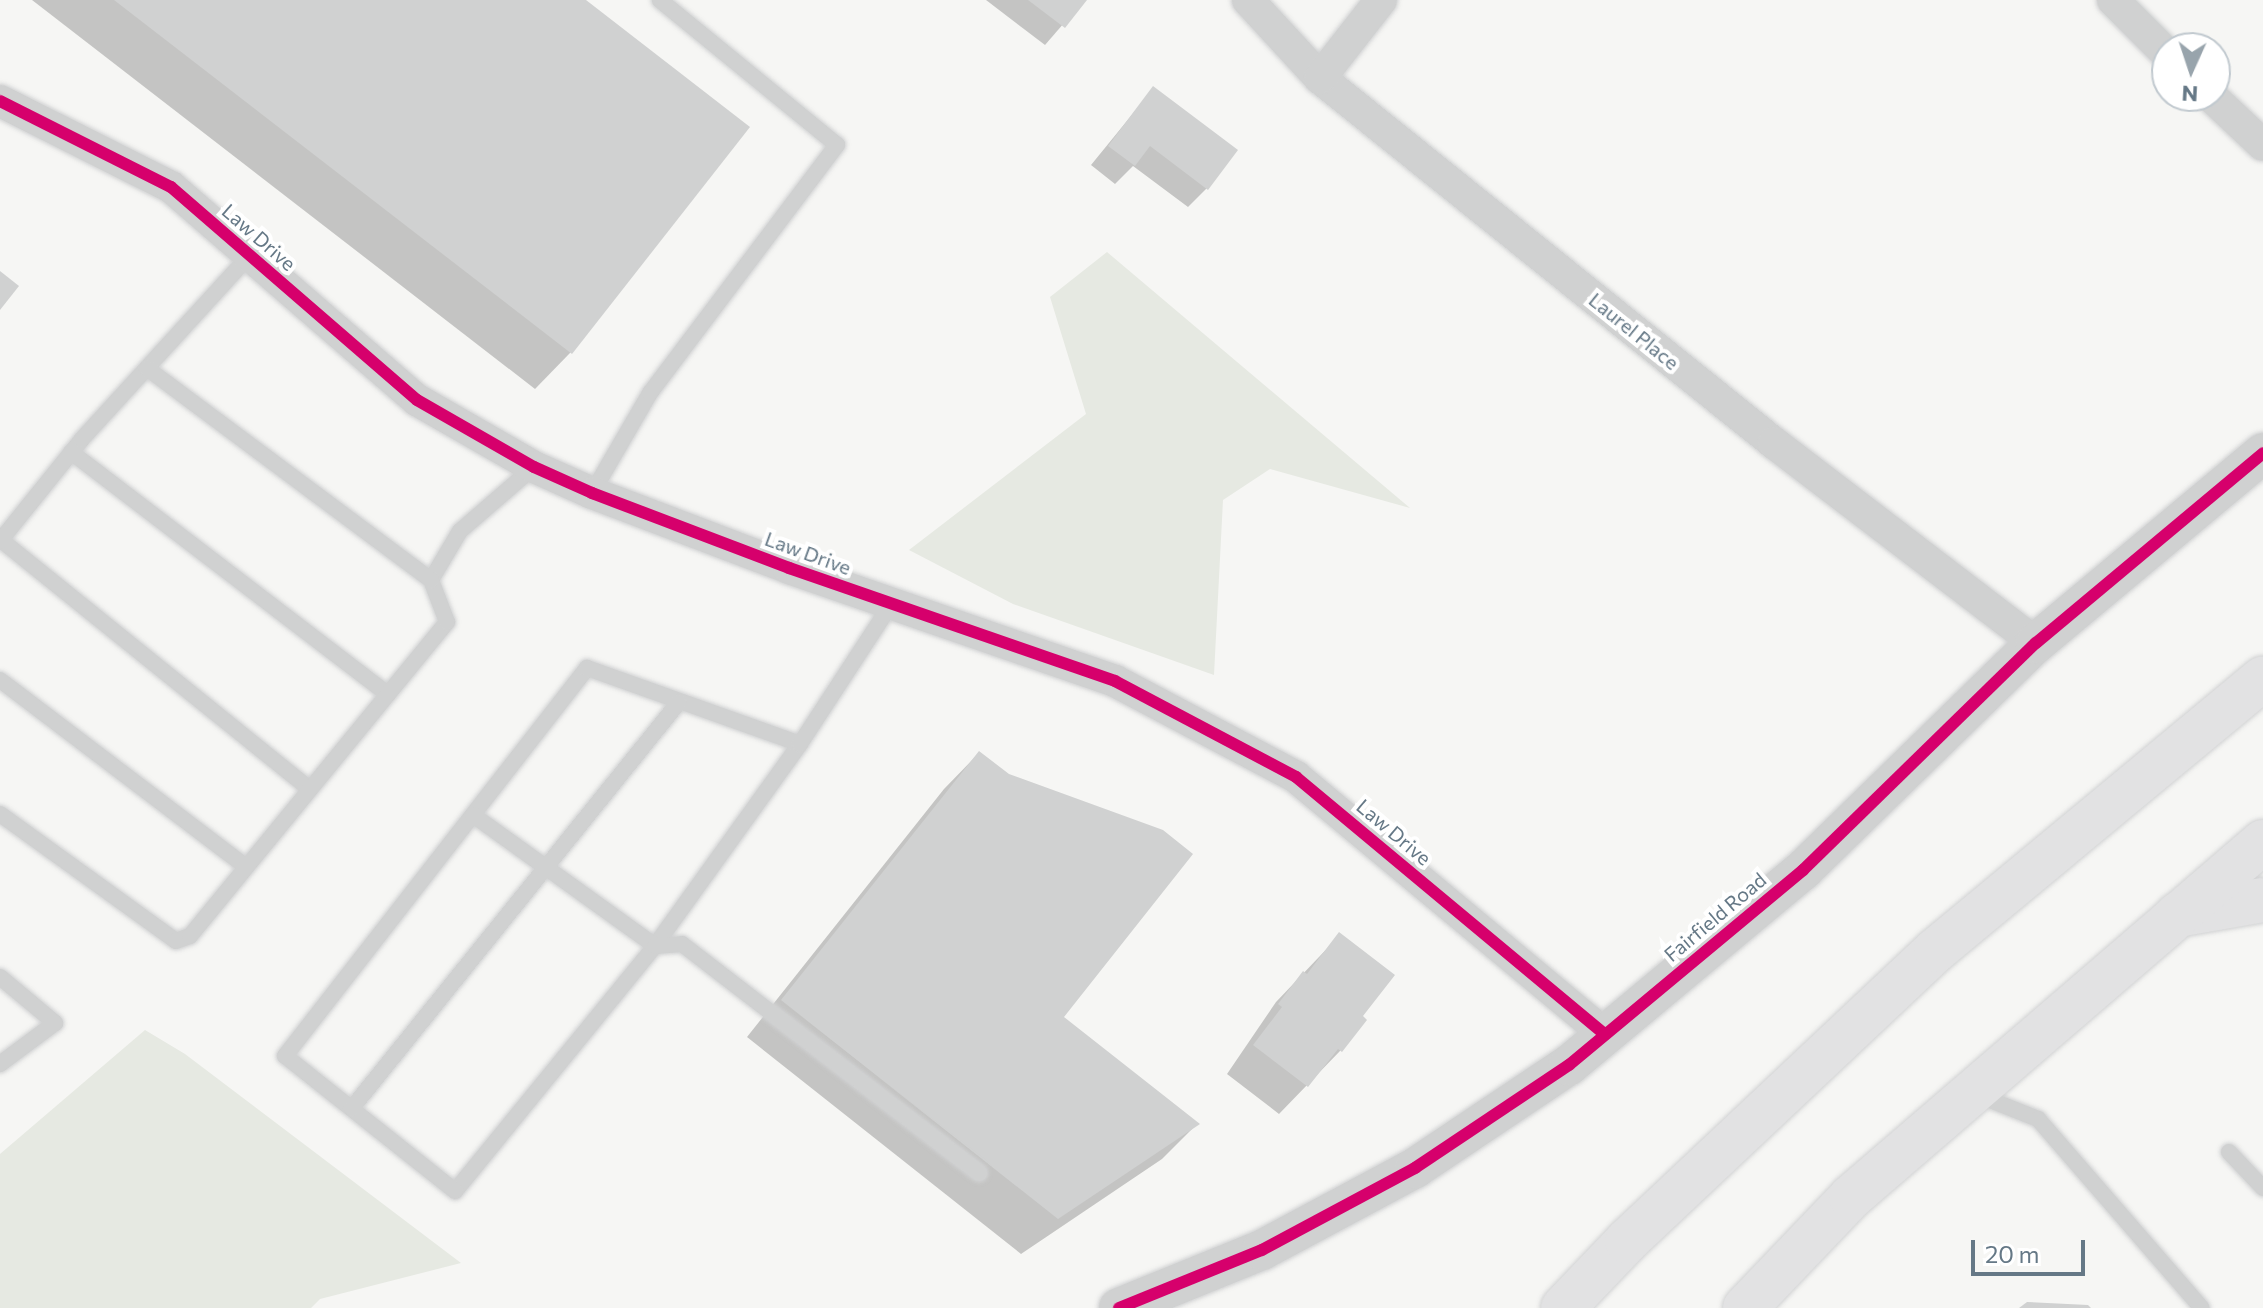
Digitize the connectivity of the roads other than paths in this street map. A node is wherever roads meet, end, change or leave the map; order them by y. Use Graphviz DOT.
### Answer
graph roads {
  1 [pos="660,0"];
  2 [pos="1248,0"];
  3 [pos="1381,0"];
  4 [pos="2123,4"];
  5 [pos="2151,36"];
  6 [pos="1320,78"];
  7 [pos="0,101"];
  8 [pos="2228,112"];
  9 [pos="2263,145"];
  10 [pos="250,255"];
  11 [pos="147,368"];
  12 [pos="71,452"];
  13 [pos="2263,453"];
  14 [pos="534,467"];
  15 [pos="592,493"];
  16 [pos="0,541"];
  17 [pos="431,580"];
  18 [pos="892,603"];
  19 [pos="2036,643"];
  20 [pos="2263,679"];
  21 [pos="0,680"];
  22 [pos="388,694"];
  23 [pos="679,702"];
  24 [pos="800,744"];
  25 [pos="310,789"];
  26 [pos="0,814"];
  27 [pos="473,815"];
  28 [pos="2263,842"];
  29 [pos="246,867"];
  30 [pos="546,867"];
  31 [pos="2263,900"];
  32 [pos="2175,915"];
  33 [pos="655,946"];
  34 [pos="0,977"];
  35 [pos="1605,1034"];
  36 [pos="0,1064"];
  37 [pos="1971,1092"];
  38 [pos="352,1108"];
  39 [pos="2229,1152"];
  40 [pos="979,1173"];
  41 [pos="2263,1188"];
  42 [pos="1119,1308"];
  43 [pos="1563,1308"];
  44 [pos="1745,1308"];
  45 [pos="2202,1308"];
  1 -- 15 [label="lane"];
  2 -- 6 [label="street, Laurel Place"];
  3 -- 6 [label="street"];
  4 -- 5 [label="street"];
  6 -- 19 [label="street, Laurel Place"];
  7 -- 10 [label="street, Law Drive"];
  8 -- 9 [label="street"];
  10 -- 11 [label="lane"];
  10 -- 14 [label="street, Law Drive"];
  11 -- 12 [label="lane"];
  11 -- 17 [label="lane"];
  12 -- 16 [label="lane"];
  12 -- 22 [label="lane"];
  13 -- 19 [label="street, Fairfield Road"];
  14 -- 15 [label="street, Law Drive"];
  14 -- 17 [label="lane"];
  15 -- 18 [label="street, Law Drive"];
  16 -- 25 [label="lane"];
  17 -- 22 [label="lane"];
  18 -- 24 [label="lane"];
  18 -- 35 [label="street, Law Drive"];
  19 -- 35 [label="street, Fairfield Road"];
  20 -- 43 [label="highway"];
  21 -- 29 [label="lane"];
  22 -- 25 [label="lane"];
  23 -- 24 [label="lane"];
  23 -- 27 [label="lane"];
  23 -- 30 [label="lane"];
  24 -- 33 [label="lane"];
  25 -- 29 [label="lane"];
  26 -- 29 [label="lane"];
  27 -- 30 [label="lane"];
  27 -- 38 [label="lane"];
  28 -- 32 [label="highway"];
  30 -- 33 [label="lane"];
  30 -- 38 [label="lane"];
  31 -- 32 [label="highway"];
  32 -- 37 [label="highway"];
  33 -- 38 [label="lane"];
  33 -- 40 [label="lane"];
  34 -- 36 [label="lane"];
  35 -- 42 [label="street, Fairfield Road"];
  37 -- 44 [label="highway"];
  37 -- 45 [label="lane"];
  39 -- 41 [label="lane"];
}
